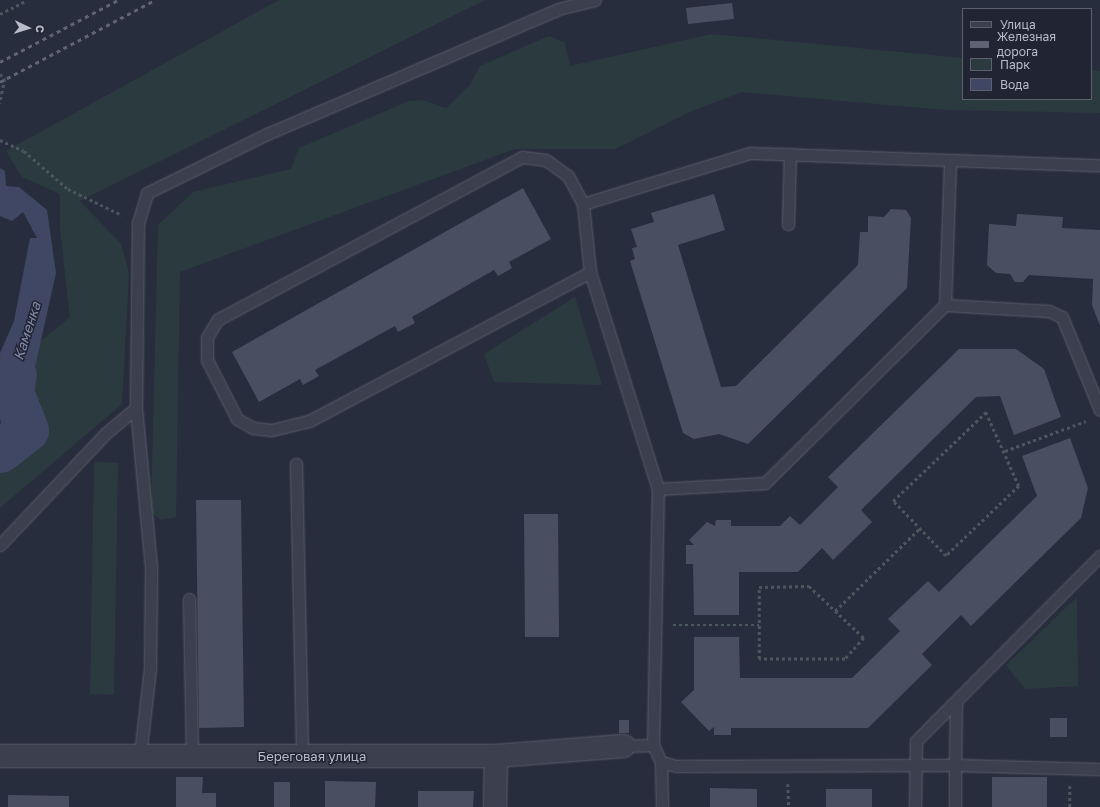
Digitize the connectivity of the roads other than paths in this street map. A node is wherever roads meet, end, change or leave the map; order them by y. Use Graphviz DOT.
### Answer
graph roads {
  1 [pos="595,0"];
  2 [pos="790,154"];
  3 [pos="950,160"];
  4 [pos="1100,165"];
  5 [pos="583,204"];
  6 [pos="788,224"];
  7 [pos="590,272"];
  8 [pos="945,305"];
  9 [pos="136,408"];
  10 [pos="1096,414"];
  11 [pos="296,464"];
  12 [pos="658,489"];
  13 [pos="0,545"];
  14 [pos="1100,556"];
  15 [pos="189,599"];
  16 [pos="956,701"];
  17 [pos="653,745"];
  18 [pos="624,746"];
  19 [pos="140,755"];
  20 [pos="192,755"];
  21 [pos="0,756"];
  22 [pos="496,756"];
  23 [pos="302,757"];
  24 [pos="661,762"];
  25 [pos="955,765"];
  26 [pos="914,766"];
  27 [pos="1100,769"];
  28 [pos="495,807"];
  29 [pos="662,807"];
  30 [pos="915,807"];
  31 [pos="955,807"];
  1 -- 9 [label="lane"];
  2 -- 3 [label="lane"];
  2 -- 5 [label="lane"];
  2 -- 6 [label="lane"];
  3 -- 4 [label="lane"];
  3 -- 8 [label="lane"];
  5 -- 7 [label="lane"];
  5 -- 7 [label="lane"];
  7 -- 12 [label="lane"];
  8 -- 10 [label="lane"];
  8 -- 12 [label="lane"];
  9 -- 13 [label="lane"];
  9 -- 19 [label="lane"];
  11 -- 23 [label="lane"];
  12 -- 17 [label="lane"];
  14 -- 16 [label="lane"];
  15 -- 20 [label="lane"];
  16 -- 25 [label="lane"];
  16 -- 26 [label="lane"];
  17 -- 18 [label="lane"];
  17 -- 24 [label="lane"];
  18 -- 22 [label="street, Береговая улица"];
  19 -- 20 [label="street, Береговая улица"];
  19 -- 21 [label="street, Береговая улица"];
  20 -- 23 [label="street, Береговая улица"];
  22 -- 23 [label="street, Береговая улица"];
  22 -- 28 [label="street"];
  24 -- 26 [label="lane"];
  24 -- 29 [label="lane"];
  25 -- 26 [label="lane"];
  25 -- 27 [label="lane"];
  25 -- 31 [label="lane"];
  26 -- 30 [label="lane"];
}
